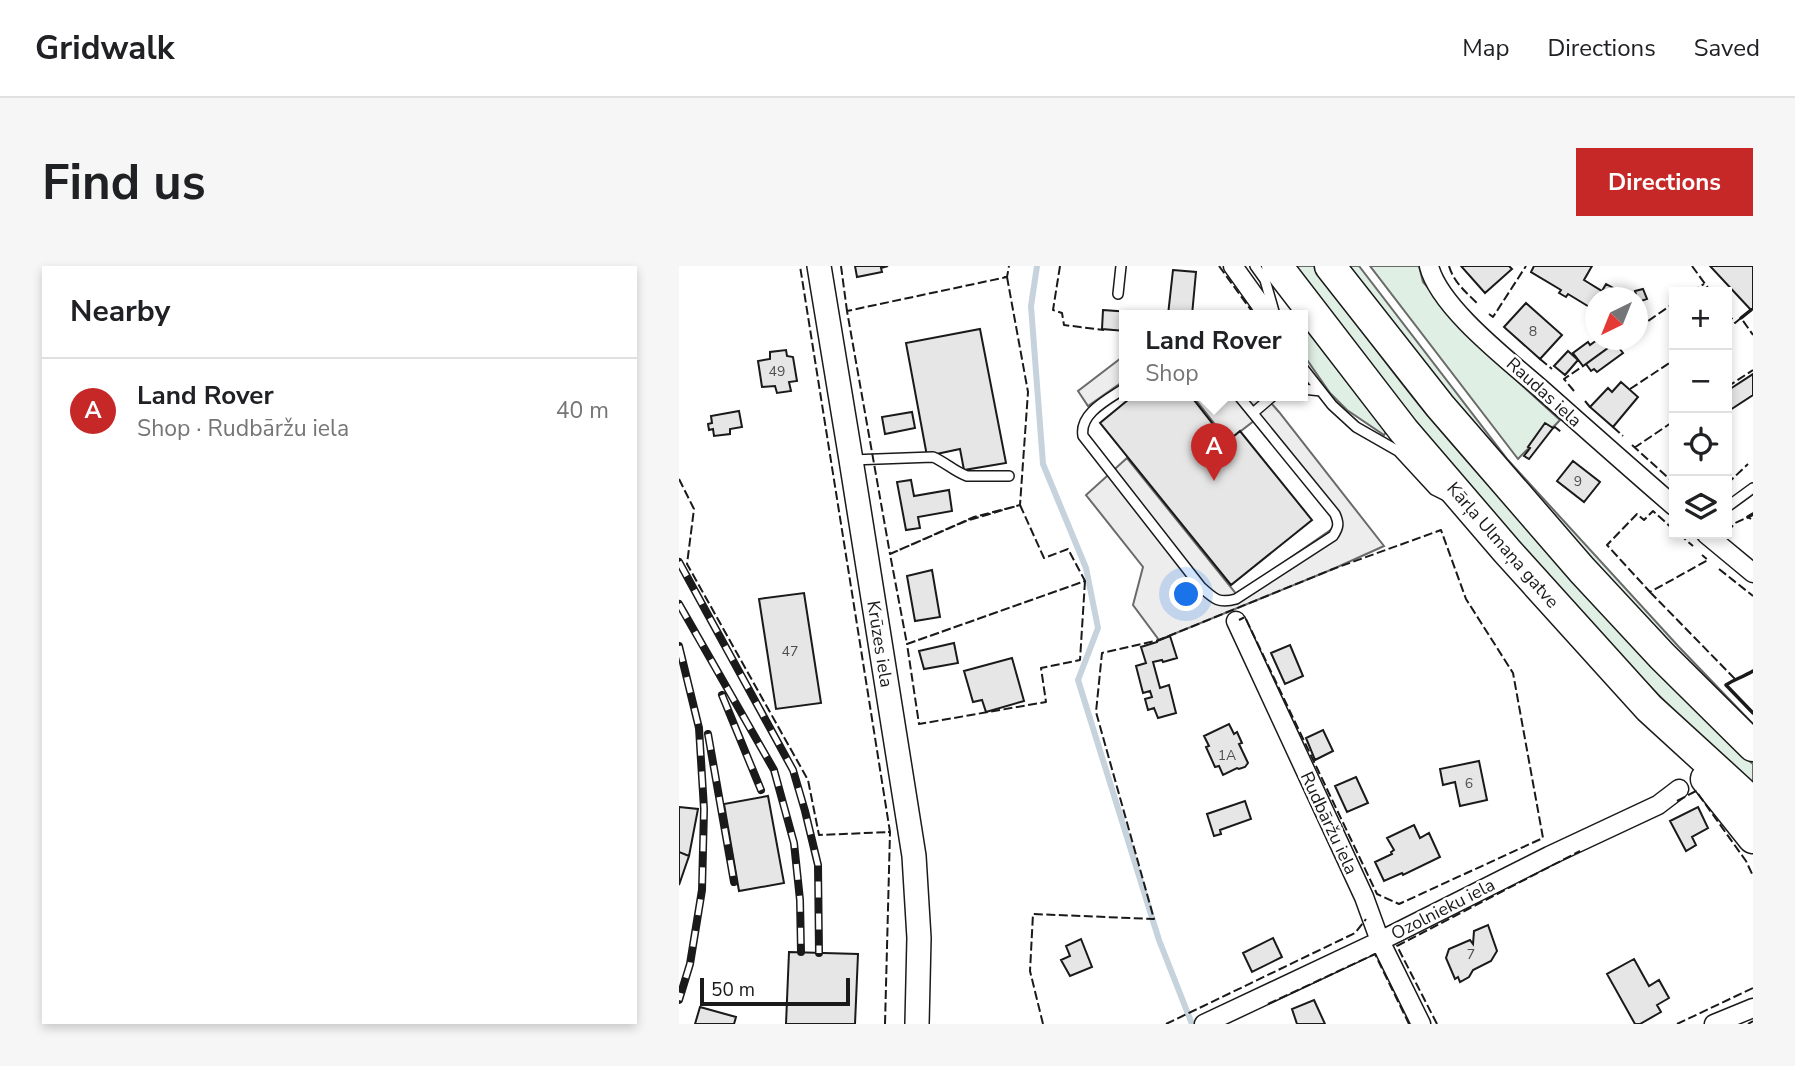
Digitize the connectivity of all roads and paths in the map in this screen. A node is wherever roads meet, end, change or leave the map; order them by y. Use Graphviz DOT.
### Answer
graph roads {
  1 [pos="819,266"];
  2 [pos="1121,266"];
  3 [pos="1233,266"];
  4 [pos="1255,266"];
  5 [pos="1276,266"];
  6 [pos="1330,266"];
  7 [pos="1429,266"];
  8 [pos="1118,294"];
  9 [pos="1264,310"];
  10 [pos="1274,310"];
  11 [pos="1308,374"];
  12 [pos="1308,390"];
  13 [pos="1321,391"];
  14 [pos="1119,393"];
  15 [pos="1243,401"];
  16 [pos="1267,401"];
  17 [pos="1253,413"];
  18 [pos="851,460"];
  19 [pos="1009,476"];
  20 [pos="1753,488"];
  21 [pos="1669,502"];
  22 [pos="1732,503"];
  23 [pos="1470,507"];
  24 [pos="1712,539"];
  25 [pos="1753,573"];
  26 [pos="1228,601"];
  27 [pos="1236,621"];
  28 [pos="1649,708"];
  29 [pos="1753,746"];
  30 [pos="1679,789"];
  31 [pos="1753,803"];
  32 [pos="1753,838"];
  33 [pos="1380,941"];
  34 [pos="1753,1008"];
  35 [pos="917,1024"];
  36 [pos="1204,1024"];
  37 [pos="1421,1024"];
  38 [pos="1714,1024"];
  1 -- 18 [label="street, Krūzes iela"];
  2 -- 8 [label="lane"];
  3 -- 9 [label="street"];
  4 -- 10 [label="lane"];
  5 -- 23 [label="highway, Kārļa Ulmaņa gatve"];
  6 -- 29 [label="highway"];
  7 -- 21 [label="street, Raudas iela"];
  11 -- 13 [label="lane"];
  12 -- 13 [label="lane"];
  13 -- 23 [label="lane"];
  14 -- 26 [label="lane"];
  15 -- 17 [label="lane"];
  16 -- 17 [label="lane"];
  17 -- 26 [label="lane"];
  18 -- 19 [label="lane"];
  18 -- 35 [label="street, Krūzes iela"];
  20 -- 22 [label="lane"];
  23 -- 28 [label="highway, Kārļa Ulmaņa gatve"];
  24 -- 25 [label="street"];
  26 -- 27 [label="lane"];
  27 -- 33 [label="street, Rudbāržu iela"];
  28 -- 31 [label="highway, Kārļa Ulmaņa gatve"];
  28 -- 32 [label="highway"];
  30 -- 33 [label="street, Ozolnieku iela"];
  33 -- 36 [label="street, Ozolnieku iela"];
  33 -- 37 [label="street, Rudbāržu iela"];
  34 -- 38 [label="street"];
}
